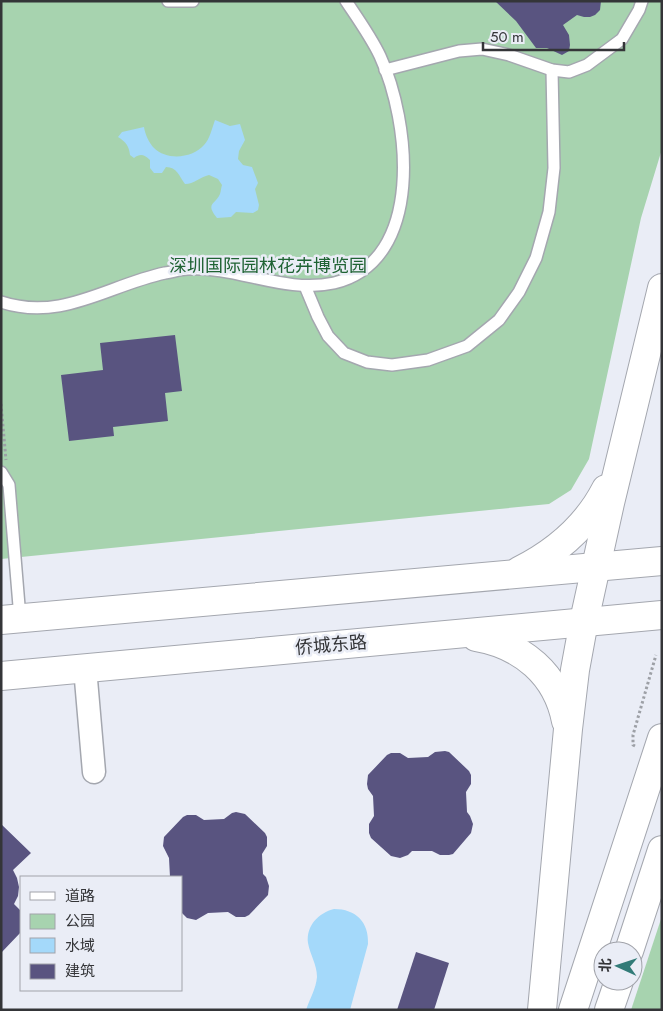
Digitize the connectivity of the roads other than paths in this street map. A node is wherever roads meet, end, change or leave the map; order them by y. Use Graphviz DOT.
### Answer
graph roads {
  1 [pos="168,1"];
  2 [pos="193,1"];
  3 [pos="346,1"];
  4 [pos="642,1"];
  5 [pos="385,70"];
  6 [pos="552,70"];
  7 [pos="304,286"];
  8 [pos="662,288"];
  9 [pos="1,302"];
  10 [pos="619,466"];
  11 [pos="1,472"];
  12 [pos="662,561"];
  13 [pos="596,567"];
  14 [pos="513,574"];
  15 [pos="662,615"];
  16 [pos="10,619"];
  17 [pos="584,621"];
  18 [pos="458,633"];
  19 [pos="85,668"];
  20 [pos="1,676"];
  21 [pos="568,729"];
  22 [pos="662,738"];
  23 [pos="94,772"];
  24 [pos="662,850"];
  25 [pos="632,941"];
  26 [pos="616,991"];
  27 [pos="542,1010"];
  28 [pos="573,1010"];
  29 [pos="609,1010"];
  1 -- 2 [label="lane"];
  3 -- 5 [label="lane"];
  4 -- 6 [label="lane"];
  5 -- 6 [label="lane"];
  5 -- 7 [label="lane"];
  6 -- 7 [label="lane"];
  7 -- 9 [label="lane"];
  8 -- 10 [label="main road"];
  10 -- 13 [label="main road"];
  10 -- 14 [label="main road"];
  11 -- 16 [label="lane"];
  12 -- 13 [label="main road"];
  13 -- 14 [label="main road"];
  13 -- 17 [label="main road"];
  14 -- 16 [label="main road"];
  15 -- 17 [label="main road, 侨城东路"];
  17 -- 18 [label="main road, 侨城东路"];
  17 -- 21 [label="main road"];
  18 -- 19 [label="main road, 侨城东路"];
  18 -- 21 [label="main road"];
  19 -- 20 [label="main road, 侨城东路"];
  19 -- 23 [label="street"];
  21 -- 27 [label="main road"];
  22 -- 28 [label="main road"];
  24 -- 25 [label="main road"];
  26 -- 29 [label="main road"];
}
